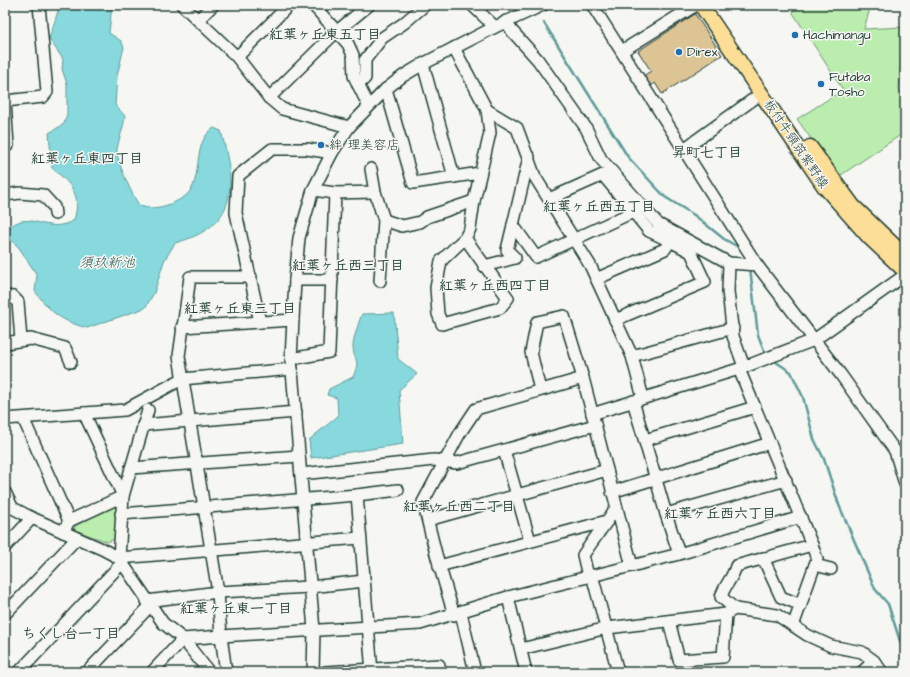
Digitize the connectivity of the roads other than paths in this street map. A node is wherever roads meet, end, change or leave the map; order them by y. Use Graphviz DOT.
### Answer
graph roads {
  1 [pos="39,5"];
  2 [pos="182,5"];
  3 [pos="213,5"];
  4 [pos="290,5"];
  5 [pos="313,5"];
  6 [pos="369,5"];
  7 [pos="425,5"];
  8 [pos="472,5"];
  9 [pos="543,5"];
  10 [pos="592,5"];
  11 [pos="696,5"];
  12 [pos="701,5"];
  13 [pos="712,5"];
  14 [pos="198,20"];
  15 [pos="506,21"];
  16 [pos="495,26"];
  17 [pos="336,32"];
  18 [pos="454,48"];
  19 [pos="622,51"];
  20 [pos="237,57"];
  21 [pos="423,64"];
  22 [pos="358,85"];
  23 [pos="386,89"];
  24 [pos="762,93"];
  25 [pos="269,98"];
  26 [pos="5,102"];
  27 [pos="368,105"];
  28 [pos="487,110"];
  29 [pos="349,127"];
  30 [pos="5,146"];
  31 [pos="684,149"];
  32 [pos="332,153"];
  33 [pos="529,157"];
  34 [pos="371,169"];
  35 [pos="480,173"];
  36 [pos="454,177"];
  37 [pos="313,190"];
  38 [pos="375,192"];
  39 [pos="335,193"];
  40 [pos="5,195"];
  41 [pos="549,199"];
  42 [pos="474,202"];
  43 [pos="633,212"];
  44 [pos="55,214"];
  45 [pos="384,220"];
  46 [pos="513,225"];
  47 [pos="465,238"];
  48 [pos="574,239"];
  49 [pos="670,242"];
  50 [pos="905,256"];
  51 [pos="729,263"];
  52 [pos="757,265"];
  53 [pos="484,266"];
  54 [pos="905,271"];
  55 [pos="905,275"];
  56 [pos="251,277"];
  57 [pos="596,279"];
  58 [pos="295,280"];
  59 [pos="332,280"];
  60 [pos="380,281"];
  61 [pos="5,296"];
  62 [pos="293,320"];
  63 [pos="615,320"];
  64 [pos="260,322"];
  65 [pos="182,327"];
  66 [pos="733,328"];
  67 [pos="21,340"];
  68 [pos="814,340"];
  69 [pos="5,343"];
  70 [pos="632,356"];
  71 [pos="71,362"];
  72 [pos="292,364"];
  73 [pos="741,368"];
  74 [pos="583,378"];
  75 [pos="182,379"];
  76 [pos="540,390"];
  77 [pos="638,400"];
  78 [pos="755,407"];
  79 [pos="148,410"];
  80 [pos="84,412"];
  81 [pos="296,412"];
  82 [pos="592,414"];
  83 [pos="22,418"];
  84 [pos="5,419"];
  85 [pos="188,420"];
  86 [pos="143,425"];
  87 [pos="595,425"];
  88 [pos="645,440"];
  89 [pos="770,443"];
  90 [pos="504,450"];
  91 [pos="299,456"];
  92 [pos="446,461"];
  93 [pos="196,464"];
  94 [pos="131,468"];
  95 [pos="607,470"];
  96 [pos="903,471"];
  97 [pos="301,474"];
  98 [pos="655,479"];
  99 [pos="786,480"];
  100 [pos="905,484"];
  101 [pos="398,490"];
  102 [pos="5,492"];
  103 [pos="612,492"];
  104 [pos="357,495"];
  105 [pos="518,495"];
  106 [pos="123,496"];
  107 [pos="303,500"];
  108 [pos="8,506"];
  109 [pos="204,507"];
  110 [pos="616,508"];
  111 [pos="121,514"];
  112 [pos="666,514"];
  113 [pos="802,517"];
  114 [pos="32,518"];
  115 [pos="428,520"];
  116 [pos="69,521"];
  117 [pos="607,521"];
  118 [pos="63,532"];
  119 [pos="77,538"];
  120 [pos="360,538"];
  121 [pos="530,541"];
  122 [pos="307,544"];
  123 [pos="812,545"];
  124 [pos="5,547"];
  125 [pos="211,549"];
  126 [pos="679,554"];
  127 [pos="763,558"];
  128 [pos="120,560"];
  129 [pos="815,565"];
  130 [pos="439,566"];
  131 [pos="632,566"];
  132 [pos="831,569"];
  133 [pos="590,576"];
  134 [pos="364,581"];
  135 [pos="310,587"];
  136 [pos="218,592"];
  137 [pos="508,597"];
  138 [pos="149,604"];
  139 [pos="801,605"];
  140 [pos="731,611"];
  141 [pos="5,614"];
  142 [pos="457,614"];
  143 [pos="669,621"];
  144 [pos="793,626"];
  145 [pos="368,627"];
  146 [pos="607,628"];
  147 [pos="314,630"];
  148 [pos="221,636"];
  149 [pos="183,640"];
  150 [pos="521,650"];
  151 [pos="874,661"];
  152 [pos="372,670"];
  153 [pos="344,671"];
  154 [pos="19,672"];
  155 [pos="87,672"];
  156 [pos="152,672"];
  157 [pos="209,672"];
  158 [pos="226,672"];
  159 [pos="313,672"];
  160 [pos="325,672"];
  161 [pos="440,672"];
  162 [pos="475,672"];
  163 [pos="526,672"];
  164 [pos="618,672"];
  165 [pos="862,672"];
  166 [pos="882,672"];
  1 -- 26 [label="street"];
  2 -- 14 [label="street"];
  3 -- 14 [label="street"];
  4 -- 20 [label="street"];
  5 -- 17 [label="street"];
  6 -- 17 [label="street"];
  7 -- 22 [label="street"];
  8 -- 16 [label="street"];
  9 -- 15 [label="street"];
  10 -- 19 [label="street"];
  11 -- 19 [label="street"];
  12 -- 24 [label="main road, 板付牛頸筑紫野線"];
  13 -- 50 [label="main road, 板付牛頸筑紫野線"];
  14 -- 20 [label="street"];
  15 -- 16 [label="street"];
  15 -- 51 [label="street"];
  16 -- 18 [label="street"];
  17 -- 22 [label="street"];
  17 -- 25 [label="street"];
  18 -- 21 [label="street"];
  18 -- 28 [label="street"];
  19 -- 31 [label="street"];
  20 -- 25 [label="street"];
  21 -- 23 [label="street"];
  21 -- 36 [label="street"];
  22 -- 27 [label="street"];
  23 -- 27 [label="street"];
  23 -- 36 [label="street"];
  24 -- 31 [label="street"];
  24 -- 54 [label="main road, 板付牛頸筑紫野線"];
  25 -- 29 [label="street"];
  26 -- 30 [label="street"];
  27 -- 29 [label="street"];
  28 -- 33 [label="street"];
  28 -- 35 [label="street"];
  29 -- 32 [label="street"];
  31 -- 52 [label="street"];
  32 -- 37 [label="street"];
  32 -- 56 [label="street"];
  33 -- 41 [label="street"];
  33 -- 46 [label="street"];
  34 -- 38 [label="street"];
  35 -- 36 [label="street"];
  35 -- 42 [label="street"];
  37 -- 39 [label="street"];
  37 -- 58 [label="street"];
  38 -- 39 [label="street"];
  38 -- 45 [label="street"];
  39 -- 59 [label="street"];
  40 -- 44 [label="street"];
  41 -- 43 [label="street"];
  41 -- 48 [label="street"];
  42 -- 45 [label="street"];
  42 -- 47 [label="street"];
  43 -- 48 [label="street"];
  43 -- 49 [label="street"];
  45 -- 60 [label="street"];
  46 -- 48 [label="street"];
  46 -- 53 [label="street"];
  47 -- 53 [label="street"];
  47 -- 53 [label="street"];
  48 -- 57 [label="street"];
  49 -- 57 [label="street"];
  49 -- 63 [label="street"];
  51 -- 52 [label="street"];
  51 -- 66 [label="street"];
  52 -- 68 [label="street"];
  55 -- 68 [label="street"];
  56 -- 64 [label="street"];
  56 -- 65 [label="street"];
  57 -- 63 [label="street"];
  58 -- 59 [label="street"];
  58 -- 62 [label="street"];
  59 -- 72 [label="street"];
  61 -- 67 [label="street"];
  62 -- 64 [label="street"];
  62 -- 72 [label="street"];
  63 -- 70 [label="street"];
  64 -- 65 [label="street"];
  65 -- 75 [label="street"];
  66 -- 70 [label="street"];
  66 -- 73 [label="street"];
  67 -- 69 [label="street"];
  67 -- 71 [label="street"];
  68 -- 73 [label="street"];
  68 -- 96 [label="street"];
  70 -- 77 [label="street"];
  72 -- 75 [label="street"];
  72 -- 81 [label="street"];
  73 -- 77 [label="street"];
  73 -- 78 [label="street"];
  74 -- 76 [label="street"];
  74 -- 76 [label="street"];
  74 -- 82 [label="street"];
  75 -- 80 [label="street"];
  75 -- 85 [label="street"];
  76 -- 92 [label="street"];
  77 -- 82 [label="street"];
  77 -- 88 [label="street"];
  78 -- 88 [label="street"];
  78 -- 89 [label="street"];
  79 -- 86 [label="street"];
  80 -- 83 [label="street"];
  80 -- 106 [label="street"];
  81 -- 85 [label="street"];
  81 -- 91 [label="street"];
  82 -- 87 [label="street"];
  83 -- 84 [label="street"];
  83 -- 116 [label="street"];
  85 -- 86 [label="street"];
  85 -- 93 [label="street"];
  86 -- 94 [label="street"];
  87 -- 90 [label="street"];
  87 -- 95 [label="street"];
  88 -- 98 [label="street"];
  89 -- 98 [label="street"];
  89 -- 99 [label="street"];
  90 -- 92 [label="street"];
  90 -- 105 [label="street"];
  91 -- 93 [label="street"];
  91 -- 97 [label="street"];
  92 -- 97 [label="street"];
  92 -- 115 [label="street"];
  93 -- 94 [label="street"];
  93 -- 109 [label="street"];
  94 -- 106 [label="street"];
  95 -- 103 [label="street"];
  95 -- 105 [label="street"];
  96 -- 100 [label="street"];
  97 -- 107 [label="street"];
  98 -- 103 [label="street"];
  98 -- 112 [label="street"];
  99 -- 112 [label="street"];
  99 -- 113 [label="street"];
  101 -- 104 [label="street"];
  102 -- 108 [label="street"];
  103 -- 110 [label="street"];
  104 -- 107 [label="street"];
  104 -- 120 [label="street"];
  105 -- 115 [label="street"];
  105 -- 121 [label="street"];
  106 -- 111 [label="street"];
  106 -- 116 [label="street"];
  107 -- 109 [label="street"];
  107 -- 122 [label="street"];
  108 -- 114 [label="street"];
  109 -- 111 [label="street"];
  109 -- 125 [label="street"];
  110 -- 117 [label="street"];
  110 -- 131 [label="street"];
  111 -- 128 [label="street"];
  112 -- 126 [label="street"];
  113 -- 123 [label="street"];
  113 -- 126 [label="street"];
  114 -- 118 [label="street"];
  114 -- 124 [label="street"];
  115 -- 130 [label="street"];
  116 -- 118 [label="street"];
  117 -- 121 [label="street"];
  117 -- 133 [label="street"];
  118 -- 119 [label="street"];
  119 -- 128 [label="street"];
  119 -- 141 [label="street"];
  120 -- 122 [label="street"];
  120 -- 134 [label="street"];
  121 -- 130 [label="street"];
  122 -- 125 [label="street"];
  122 -- 135 [label="street"];
  123 -- 127 [label="street"];
  123 -- 129 [label="street"];
  125 -- 128 [label="street"];
  125 -- 136 [label="street"];
  126 -- 131 [label="street"];
  127 -- 139 [label="street"];
  127 -- 140 [label="street"];
  128 -- 138 [label="street"];
  128 -- 154 [label="street"];
  129 -- 132 [label="street"];
  129 -- 139 [label="street"];
  130 -- 142 [label="street"];
  131 -- 133 [label="street"];
  133 -- 137 [label="street"];
  133 -- 146 [label="street"];
  134 -- 135 [label="street"];
  134 -- 145 [label="street"];
  135 -- 136 [label="street"];
  135 -- 147 [label="street"];
  136 -- 138 [label="street"];
  136 -- 148 [label="street"];
  137 -- 142 [label="street"];
  137 -- 150 [label="street"];
  138 -- 149 [label="street"];
  138 -- 155 [label="street"];
  139 -- 144 [label="street"];
  140 -- 143 [label="street"];
  140 -- 143 [label="street"];
  140 -- 144 [label="street"];
  142 -- 145 [label="street"];
  142 -- 162 [label="street"];
  143 -- 146 [label="street"];
  144 -- 151 [label="street"];
  145 -- 147 [label="street"];
  145 -- 152 [label="street"];
  146 -- 150 [label="street"];
  146 -- 164 [label="street"];
  147 -- 148 [label="street"];
  147 -- 159 [label="street"];
  148 -- 149 [label="street"];
  148 -- 158 [label="street"];
  149 -- 156 [label="street"];
  149 -- 157 [label="street"];
  150 -- 163 [label="street"];
  151 -- 165 [label="street"];
  151 -- 166 [label="street"];
  152 -- 153 [label="street"];
  152 -- 161 [label="street"];
  153 -- 160 [label="street"];
}
